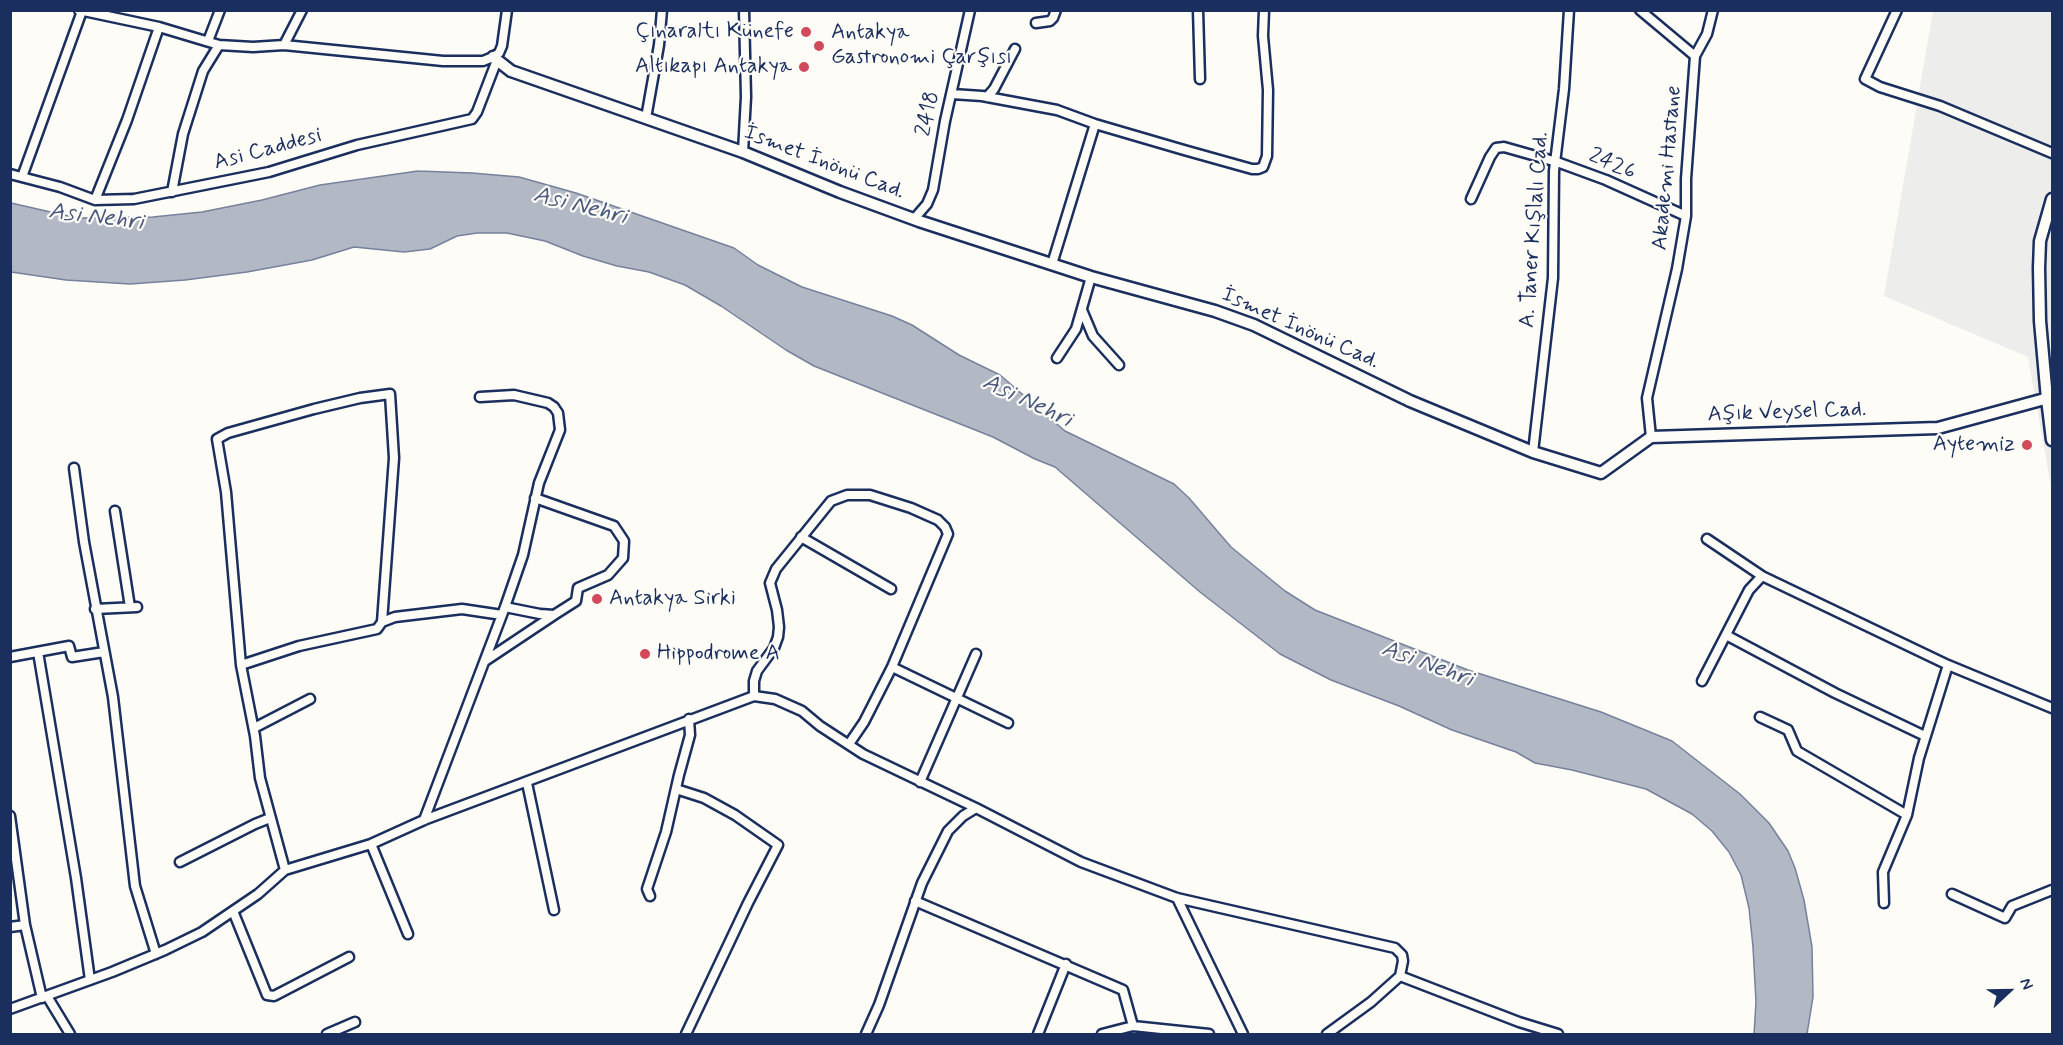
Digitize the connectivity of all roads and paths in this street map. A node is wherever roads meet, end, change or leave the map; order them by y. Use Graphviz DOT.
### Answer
graph roads {
  1 [pos="220,10"];
  2 [pos="302,10"];
  3 [pos="507,10"];
  4 [pos="662,10"];
  5 [pos="744,10"];
  6 [pos="970,10"];
  7 [pos="1056,10"];
  8 [pos="1198,10"];
  9 [pos="1264,10"];
  10 [pos="1569,10"];
  11 [pos="1640,10"];
  12 [pos="1713,10"];
  13 [pos="1897,10"];
  14 [pos="80,11"];
  15 [pos="1036,23"];
  16 [pos="159,27"];
  17 [pos="208,41"];
  18 [pos="219,45"];
  19 [pos="284,45"];
  20 [pos="1015,49"];
  21 [pos="1695,57"];
  22 [pos="495,59"];
  23 [pos="1200,79"];
  24 [pos="951,94"];
  25 [pos="987,97"];
  26 [pos="645,118"];
  27 [pos="1095,124"];
  28 [pos="743,152"];
  29 [pos="2052,153"];
  30 [pos="1557,162"];
  31 [pos="10,174"];
  32 [pos="22,177"];
  33 [pos="172,192"];
  34 [pos="1471,199"];
  35 [pos="2052,199"];
  36 [pos="95,200"];
  37 [pos="1686,216"];
  38 [pos="914,219"];
  39 [pos="1052,264"];
  40 [pos="1091,277"];
  41 [pos="1082,309"];
  42 [pos="1057,358"];
  43 [pos="1119,365"];
  44 [pos="480,397"];
  45 [pos="2049,398"];
  46 [pos="1652,437"];
  47 [pos="2052,440"];
  48 [pos="1533,452"];
  49 [pos="74,468"];
  50 [pos="535,498"];
  51 [pos="115,511"];
  52 [pos="801,537"];
  53 [pos="1707,539"];
  54 [pos="1762,576"];
  55 [pos="891,589"];
  56 [pos="95,609"];
  57 [pos="504,611"];
  58 [pos="554,615"];
  59 [pos="382,622"];
  60 [pos="1726,635"];
  61 [pos="38,652"];
  62 [pos="104,652"];
  63 [pos="976,654"];
  64 [pos="10,657"];
  65 [pos="484,661"];
  66 [pos="242,665"];
  67 [pos="1948,665"];
  68 [pos="892,667"];
  69 [pos="1702,681"];
  70 [pos="754,696"];
  71 [pos="310,699"];
  72 [pos="956,699"];
  73 [pos="2052,708"];
  74 [pos="1760,717"];
  75 [pos="689,719"];
  76 [pos="1008,723"];
  77 [pos="254,728"];
  78 [pos="1925,736"];
  79 [pos="849,744"];
  80 [pos="920,782"];
  81 [pos="526,783"];
  82 [pos="676,789"];
  83 [pos="976,808"];
  84 [pos="1907,814"];
  85 [pos="11,817"];
  86 [pos="270,818"];
  87 [pos="424,820"];
  88 [pos="370,844"];
  89 [pos="180,862"];
  90 [pos="285,870"];
  91 [pos="2052,890"];
  92 [pos="1952,894"];
  93 [pos="650,896"];
  94 [pos="1177,898"];
  95 [pos="915,901"];
  96 [pos="1884,903"];
  97 [pos="554,910"];
  98 [pos="233,911"];
  99 [pos="25,926"];
  100 [pos="10,927"];
  101 [pos="408,934"];
  102 [pos="156,954"];
  103 [pos="349,957"];
  104 [pos="1066,964"];
  105 [pos="1400,976"];
  106 [pos="90,980"];
  107 [pos="44,997"];
  108 [pos="10,1009"];
  109 [pos="355,1023"];
  110 [pos="1133,1026"];
  111 [pos="70,1035"];
  112 [pos="327,1035"];
  113 [pos="686,1035"];
  114 [pos="866,1035"];
  115 [pos="1038,1035"];
  116 [pos="1102,1035"];
  117 [pos="1209,1035"];
  118 [pos="1243,1035"];
  119 [pos="1327,1035"];
  120 [pos="1558,1035"];
  1 -- 17 [label="street"];
  2 -- 19 [label="street"];
  3 -- 22 [label="street"];
  4 -- 26 [label="street"];
  5 -- 28 [label="street"];
  6 -- 24 [label="street, 2418"];
  7 -- 15 [label="street"];
  8 -- 23 [label="street"];
  9 -- 27 [label="street"];
  10 -- 30 [label="street, A. Taner Kışlalı Cad."];
  11 -- 21 [label="street"];
  12 -- 21 [label="street, Akademi Hastane"];
  13 -- 29 [label="street"];
  14 -- 16 [label="street"];
  14 -- 32 [label="street"];
  16 -- 17 [label="street"];
  16 -- 36 [label="street"];
  17 -- 18 [label="street"];
  18 -- 19 [label="street"];
  18 -- 33 [label="street"];
  19 -- 22 [label="street"];
  20 -- 25 [label="street"];
  21 -- 37 [label="street, Akademi Hastane"];
  22 -- 26 [label="street, İsmet İnönü Cad."];
  22 -- 33 [label="street, Asi Caddesi"];
  24 -- 25 [label="street"];
  24 -- 38 [label="street, 2418"];
  25 -- 27 [label="street"];
  26 -- 28 [label="street, İsmet İnönü Cad."];
  27 -- 39 [label="street"];
  28 -- 38 [label="street, İsmet İnönü Cad."];
  30 -- 34 [label="street, 2426"];
  30 -- 37 [label="street, 2426"];
  30 -- 48 [label="street, A. Taner Kışlalı Cad."];
  31 -- 32 [label="street, Asi Caddesi"];
  32 -- 36 [label="street, Asi Caddesi"];
  33 -- 36 [label="street, Asi Caddesi"];
  35 -- 45 [label="street"];
  37 -- 46 [label="street, Akademi Hastane"];
  38 -- 39 [label="street, İsmet İnönü Cad."];
  39 -- 40 [label="street, İsmet İnönü Cad."];
  40 -- 41 [label="street"];
  40 -- 48 [label="street, İsmet İnönü Cad."];
  41 -- 42 [label="street"];
  41 -- 43 [label="street"];
  44 -- 50 [label="street"];
  45 -- 46 [label="street, Aşık Veysel Cad."];
  45 -- 47 [label="street"];
  46 -- 48 [label="street"];
  49 -- 56 [label="street"];
  50 -- 57 [label="street"];
  50 -- 58 [label="street"];
  51 -- 56 [label="street"];
  52 -- 55 [label="street"];
  52 -- 68 [label="street"];
  52 -- 70 [label="street"];
  53 -- 54 [label="street"];
  54 -- 60 [label="street"];
  54 -- 67 [label="street"];
  56 -- 62 [label="street"];
  57 -- 58 [label="street"];
  57 -- 59 [label="street"];
  57 -- 65 [label="street"];
  58 -- 65 [label="street"];
  59 -- 66 [label="street"];
  59 -- 66 [label="street"];
  60 -- 69 [label="street"];
  60 -- 78 [label="street"];
  61 -- 62 [label="street"];
  61 -- 64 [label="street"];
  61 -- 106 [label="street"];
  62 -- 102 [label="street"];
  63 -- 72 [label="street"];
  65 -- 87 [label="street"];
  66 -- 77 [label="street"];
  67 -- 73 [label="street"];
  67 -- 78 [label="street"];
  68 -- 72 [label="street"];
  68 -- 79 [label="street"];
  70 -- 75 [label="street"];
  70 -- 79 [label="street"];
  71 -- 77 [label="street"];
  72 -- 76 [label="street"];
  72 -- 80 [label="street"];
  74 -- 84 [label="street"];
  75 -- 81 [label="street"];
  75 -- 82 [label="street"];
  77 -- 86 [label="street"];
  78 -- 84 [label="street"];
  79 -- 80 [label="street"];
  80 -- 83 [label="street"];
  81 -- 87 [label="street"];
  81 -- 97 [label="street"];
  82 -- 93 [label="street"];
  82 -- 113 [label="street"];
  83 -- 94 [label="street"];
  83 -- 95 [label="street"];
  84 -- 96 [label="street"];
  85 -- 99 [label="street"];
  86 -- 89 [label="street"];
  86 -- 90 [label="street"];
  87 -- 88 [label="street"];
  88 -- 90 [label="street"];
  88 -- 101 [label="street"];
  90 -- 98 [label="street"];
  91 -- 92 [label="street"];
  94 -- 105 [label="street"];
  94 -- 118 [label="street"];
  95 -- 104 [label="street"];
  95 -- 114 [label="street"];
  98 -- 102 [label="street"];
  98 -- 103 [label="street"];
  99 -- 100 [label="street"];
  99 -- 107 [label="street"];
  102 -- 106 [label="street"];
  104 -- 110 [label="street"];
  104 -- 115 [label="street"];
  105 -- 119 [label="street"];
  105 -- 120 [label="street"];
  106 -- 107 [label="street"];
  107 -- 108 [label="street"];
  107 -- 111 [label="street"];
  109 -- 112 [label="street"];
  110 -- 116 [label="street"];
  110 -- 117 [label="street"];
}
